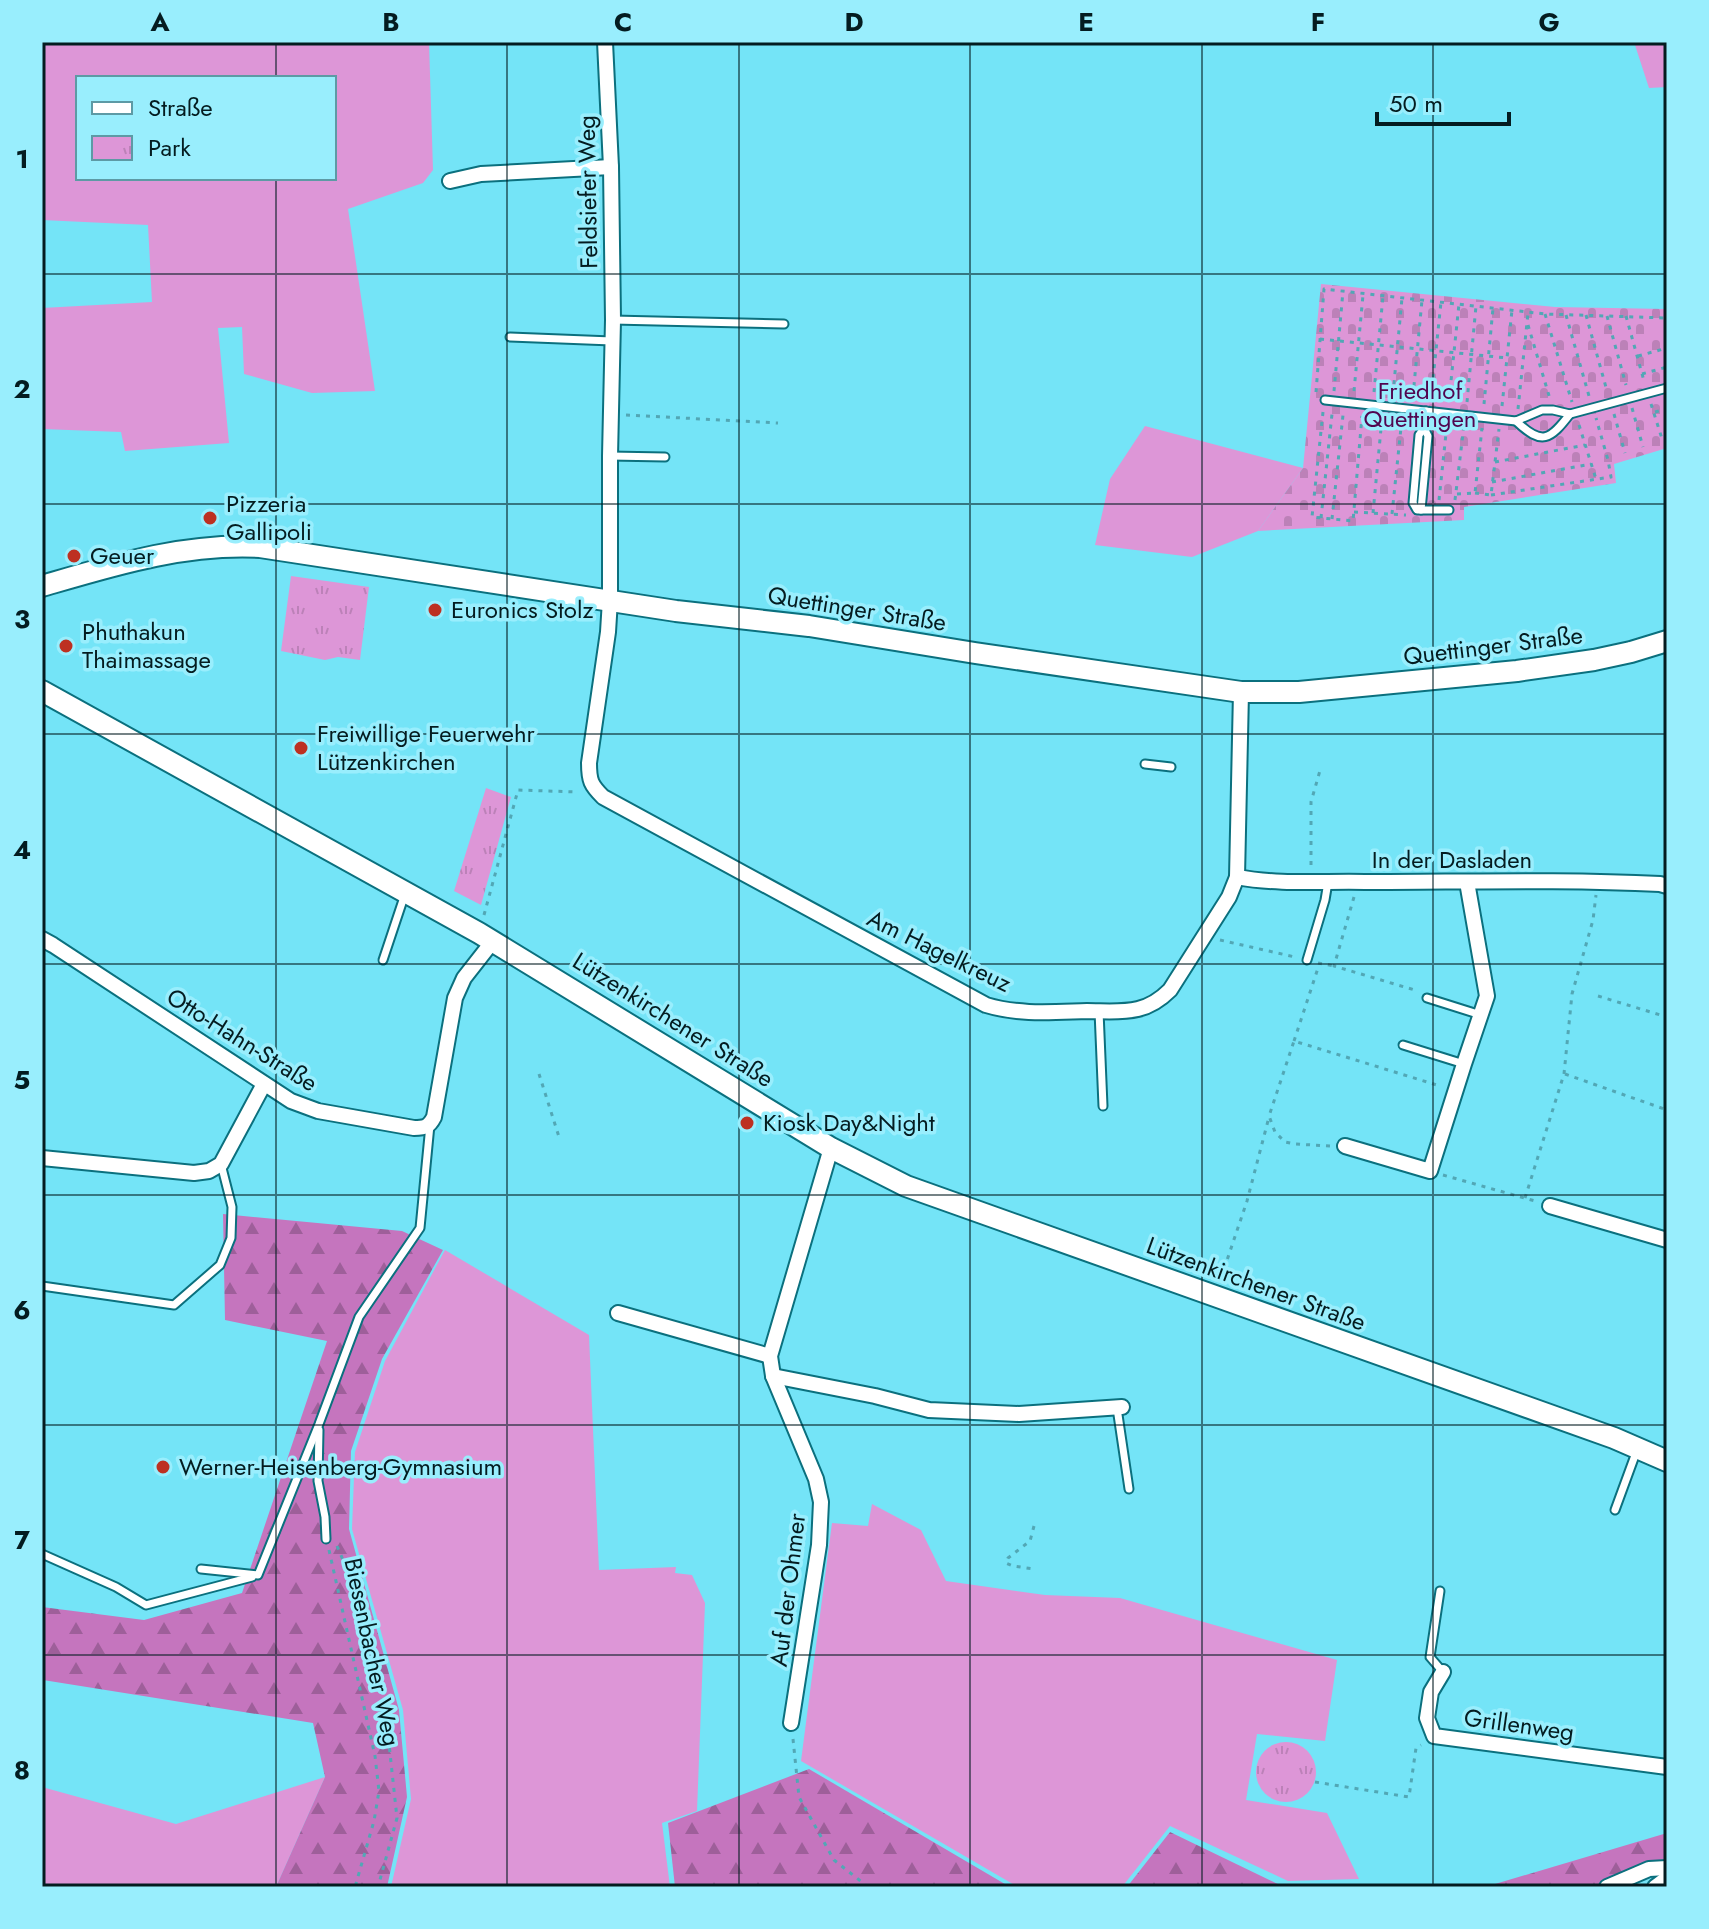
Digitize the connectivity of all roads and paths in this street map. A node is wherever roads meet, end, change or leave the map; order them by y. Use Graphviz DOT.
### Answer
graph roads {
  1 [pos="605,42"];
  2 [pos="611,167"];
  3 [pos="450,181"];
  4 [pos="1363,294"];
  5 [pos="1383,296"];
  6 [pos="1402,298"];
  7 [pos="1422,300"];
  8 [pos="1441,302"];
  9 [pos="1529,312"];
  10 [pos="1545,314"];
  11 [pos="1586,315"];
  12 [pos="1607,316"];
  13 [pos="1626,316"];
  14 [pos="1667,318"];
  15 [pos="613,320"];
  16 [pos="1528,323"];
  17 [pos="784,324"];
  18 [pos="510,337"];
  19 [pos="1320,339"];
  20 [pos="612,341"];
  21 [pos="1358,343"];
  22 [pos="1378,345"];
  23 [pos="1398,347"];
  24 [pos="1667,348"];
  25 [pos="1417,349"];
  26 [pos="1436,351"];
  27 [pos="1638,356"];
  28 [pos="1507,358"];
  29 [pos="1667,367"];
  30 [pos="1642,374"];
  31 [pos="1667,388"];
  32 [pos="1648,393"];
  33 [pos="1629,398"];
  34 [pos="1325,400"];
  35 [pos="1349,403"];
  36 [pos="1611,403"];
  37 [pos="1368,405"];
  38 [pos="1387,406"];
  39 [pos="1407,409"];
  40 [pos="1667,409"];
  41 [pos="1553,410"];
  42 [pos="1428,411"];
  43 [pos="1573,413"];
  44 [pos="1654,413"];
  45 [pos="610,414"];
  46 [pos="1516,421"];
  47 [pos="778,423"];
  48 [pos="1667,428"];
  49 [pos="1659,430"];
  50 [pos="1663,442"];
  51 [pos="1585,445"];
  52 [pos="1643,447"];
  53 [pos="1625,453"];
  54 [pos="610,456"];
  55 [pos="665,457"];
  56 [pos="1495,462"];
  57 [pos="1591,464"];
  58 [pos="1611,477"];
  59 [pos="1596,479"];
  60 [pos="1492,482"];
  61 [pos="1491,495"];
  62 [pos="1419,510"];
  63 [pos="1449,510"];
  64 [pos="1353,512"];
  65 [pos="1373,513"];
  66 [pos="1392,514"];
  67 [pos="1332,519"];
  68 [pos="42,586"];
  69 [pos="610,600"];
  70 [pos="1667,641"];
  71 [pos="42,691"];
  72 [pos="1241,692"];
  73 [pos="1145,764"];
  74 [pos="1171,767"];
  75 [pos="1321,767"];
  76 [pos="592,786"];
  77 [pos="1237,877"];
  78 [pos="1310,881"];
  79 [pos="1359,881"];
  80 [pos="1328,882"];
  81 [pos="1467,882"];
  82 [pos="1598,883"];
  83 [pos="1667,886"];
  84 [pos="406,892"];
  85 [pos="486,937"];
  86 [pos="1205,937"];
  87 [pos="42,939"];
  88 [pos="383,960"];
  89 [pos="1307,960"];
  90 [pos="1319,964"];
  91 [pos="1334,966"];
  92 [pos="1598,996"];
  93 [pos="1427,998"];
  94 [pos="1099,1011"];
  95 [pos="1481,1015"];
  96 [pos="1667,1017"];
  97 [pos="1294,1041"];
  98 [pos="1403,1045"];
  99 [pos="1464,1064"];
  100 [pos="539,1074"];
  101 [pos="1564,1074"];
  102 [pos="264,1084"];
  103 [pos="1455,1091"];
  104 [pos="1103,1106"];
  105 [pos="1667,1110"];
  106 [pos="1269,1116"];
  107 [pos="430,1125"];
  108 [pos="560,1140"];
  109 [pos="1345,1146"];
  110 [pos="831,1148"];
  111 [pos="42,1158"];
  112 [pos="221,1164"];
  113 [pos="1430,1171"];
  114 [pos="1525,1198"];
  115 [pos="1550,1206"];
  116 [pos="1667,1240"];
  117 [pos="42,1286"];
  118 [pos="1214,1297"];
  119 [pos="618,1313"];
  120 [pos="770,1356"];
  121 [pos="773,1376"];
  122 [pos="1120,1408"];
  123 [pos="319,1424"];
  124 [pos="1637,1448"];
  125 [pos="1667,1461"];
  126 [pos="1129,1489"];
  127 [pos="1615,1510"];
  128 [pos="1034,1526"];
  129 [pos="326,1539"];
  130 [pos="337,1546"];
  131 [pos="42,1554"];
  132 [pos="201,1569"];
  133 [pos="1034,1569"];
  134 [pos="258,1575"];
  135 [pos="1440,1591"];
  136 [pos="1443,1672"];
  137 [pos="791,1723"];
  138 [pos="1434,1736"];
  139 [pos="1667,1767"];
  140 [pos="1315,1782"];
  141 [pos="1667,1868"];
  142 [pos="1667,1878"];
  143 [pos="355,1887"];
  144 [pos="378,1887"];
  145 [pos="868,1887"];
  146 [pos="1607,1887"];
  147 [pos="1655,1887"];
  1 -- 2 [label="street, Feldsiefer Weg"];
  2 -- 3 [label="street"];
  2 -- 15 [label="street, Feldsiefer Weg"];
  4 -- 5 [label="path"];
  4 -- 19 [label="path"];
  4 -- 21 [label="path"];
  5 -- 6 [label="path"];
  5 -- 22 [label="path"];
  6 -- 7 [label="path"];
  6 -- 23 [label="path"];
  7 -- 8 [label="path"];
  7 -- 25 [label="path"];
  8 -- 9 [label="path"];
  8 -- 26 [label="path"];
  9 -- 10 [label="path"];
  9 -- 16 [label="path"];
  10 -- 11 [label="path"];
  10 -- 43 [label="path"];
  11 -- 12 [label="path"];
  11 -- 36 [label="path"];
  12 -- 13 [label="path"];
  12 -- 33 [label="path"];
  13 -- 14 [label="path"];
  13 -- 27 [label="path"];
  15 -- 17 [label="lane"];
  15 -- 20 [label="street, Feldsiefer Weg"];
  16 -- 41 [label="path"];
  16 -- 46 [label="path"];
  18 -- 20 [label="lane"];
  19 -- 21 [label="path"];
  19 -- 34 [label="path"];
  20 -- 45 [label="street, Feldsiefer Weg"];
  21 -- 22 [label="path"];
  21 -- 35 [label="path"];
  22 -- 23 [label="path"];
  22 -- 37 [label="path"];
  23 -- 25 [label="path"];
  23 -- 38 [label="path"];
  24 -- 27 [label="path"];
  25 -- 26 [label="path"];
  25 -- 39 [label="path"];
  26 -- 28 [label="path"];
  26 -- 42 [label="path"];
  27 -- 30 [label="path"];
  29 -- 30 [label="path"];
  30 -- 32 [label="path"];
  31 -- 32 [label="lane"];
  32 -- 33 [label="lane"];
  32 -- 44 [label="path"];
  33 -- 36 [label="lane"];
  33 -- 52 [label="path"];
  34 -- 35 [label="lane"];
  34 -- 67 [label="path"];
  35 -- 37 [label="lane"];
  35 -- 67 [label="path"];
  36 -- 43 [label="lane"];
  36 -- 53 [label="path"];
  37 -- 38 [label="lane"];
  37 -- 64 [label="path"];
  38 -- 39 [label="lane"];
  38 -- 65 [label="path"];
  39 -- 42 [label="lane"];
  39 -- 66 [label="path"];
  40 -- 44 [label="path"];
  41 -- 43 [label="lane"];
  41 -- 46 [label="lane"];
  42 -- 46 [label="lane"];
  42 -- 62 [label="lane"];
  43 -- 46 [label="lane"];
  43 -- 51 [label="path"];
  44 -- 49 [label="path"];
  45 -- 47 [label="path"];
  45 -- 54 [label="street, Feldsiefer Weg"];
  48 -- 49 [label="path"];
  49 -- 50 [label="path"];
  51 -- 56 [label="path"];
  51 -- 57 [label="path"];
  54 -- 55 [label="lane"];
  54 -- 69 [label="street, Feldsiefer Weg"];
  57 -- 59 [label="path"];
  57 -- 60 [label="path"];
  58 -- 59 [label="path"];
  59 -- 61 [label="path"];
  62 -- 63 [label="lane"];
  62 -- 66 [label="path"];
  64 -- 65 [label="path"];
  64 -- 67 [label="path"];
  65 -- 66 [label="path"];
  68 -- 69 [label="main road, Quettinger Straße"];
  69 -- 72 [label="main road, Quettinger Straße"];
  69 -- 76 [label="street"];
  70 -- 72 [label="main road, Quettinger Straße"];
  71 -- 84 [label="main road, Lützenkirchener Straße"];
  72 -- 77 [label="street, Am Hagelkreuz"];
  73 -- 74 [label="lane"];
  75 -- 78 [label="path"];
  76 -- 85 [label="path"];
  76 -- 94 [label="street, Am Hagelkreuz"];
  77 -- 78 [label="street, In der Dasladen"];
  77 -- 86 [label="street, Am Hagelkreuz"];
  78 -- 80 [label="street, In der Dasladen"];
  79 -- 80 [label="street, In der Dasladen"];
  79 -- 81 [label="street, In der Dasladen"];
  79 -- 91 [label="path"];
  80 -- 89 [label="lane"];
  81 -- 82 [label="street, In der Dasladen"];
  81 -- 95 [label="street"];
  82 -- 83 [label="street, In der Dasladen"];
  82 -- 101 [label="path"];
  84 -- 85 [label="main road, Lützenkirchener Straße"];
  84 -- 88 [label="lane"];
  85 -- 107 [label="street"];
  85 -- 110 [label="main road, Lützenkirchener Straße"];
  86 -- 89 [label="path"];
  86 -- 94 [label="street, Am Hagelkreuz"];
  87 -- 102 [label="street, Otto-Hahn-Straße"];
  89 -- 90 [label="path"];
  90 -- 91 [label="path"];
  90 -- 97 [label="path"];
  91 -- 93 [label="path"];
  92 -- 96 [label="path"];
  93 -- 95 [label="lane"];
  94 -- 104 [label="lane"];
  95 -- 99 [label="street"];
  97 -- 103 [label="path"];
  97 -- 106 [label="path"];
  98 -- 99 [label="lane"];
  99 -- 103 [label="street"];
  100 -- 108 [label="path"];
  101 -- 105 [label="path"];
  101 -- 114 [label="path"];
  102 -- 107 [label="street, Otto-Hahn-Straße"];
  102 -- 112 [label="street"];
  103 -- 113 [label="street"];
  106 -- 109 [label="path"];
  106 -- 118 [label="path"];
  107 -- 123 [label="lane, Biesenbacher Weg"];
  109 -- 113 [label="street"];
  110 -- 118 [label="main road, Lützenkirchener Straße"];
  110 -- 120 [label="street, Auf der Ohmer"];
  111 -- 112 [label="street"];
  112 -- 117 [label="lane"];
  113 -- 114 [label="path"];
  114 -- 115 [label="path"];
  115 -- 116 [label="street"];
  118 -- 124 [label="main road, Lützenkirchener Straße"];
  119 -- 120 [label="street"];
  120 -- 121 [label="street, Auf der Ohmer"];
  121 -- 122 [label="street"];
  121 -- 137 [label="street, Auf der Ohmer"];
  122 -- 126 [label="lane"];
  123 -- 129 [label="lane, Biesenbacher Weg"];
  123 -- 134 [label="lane, Biesenbacher Weg"];
  124 -- 125 [label="main road, Lützenkirchener Straße"];
  124 -- 127 [label="lane"];
  128 -- 133 [label="path"];
  129 -- 143 [label="path, Biesenbacher Weg"];
  130 -- 144 [label="path"];
  131 -- 134 [label="lane"];
  132 -- 134 [label="lane"];
  135 -- 136 [label="lane"];
  136 -- 138 [label="street, Grillenweg"];
  137 -- 145 [label="path"];
  138 -- 139 [label="street, Grillenweg"];
  138 -- 140 [label="path"];
  141 -- 146 [label="street"];
  142 -- 147 [label="street"];
}
